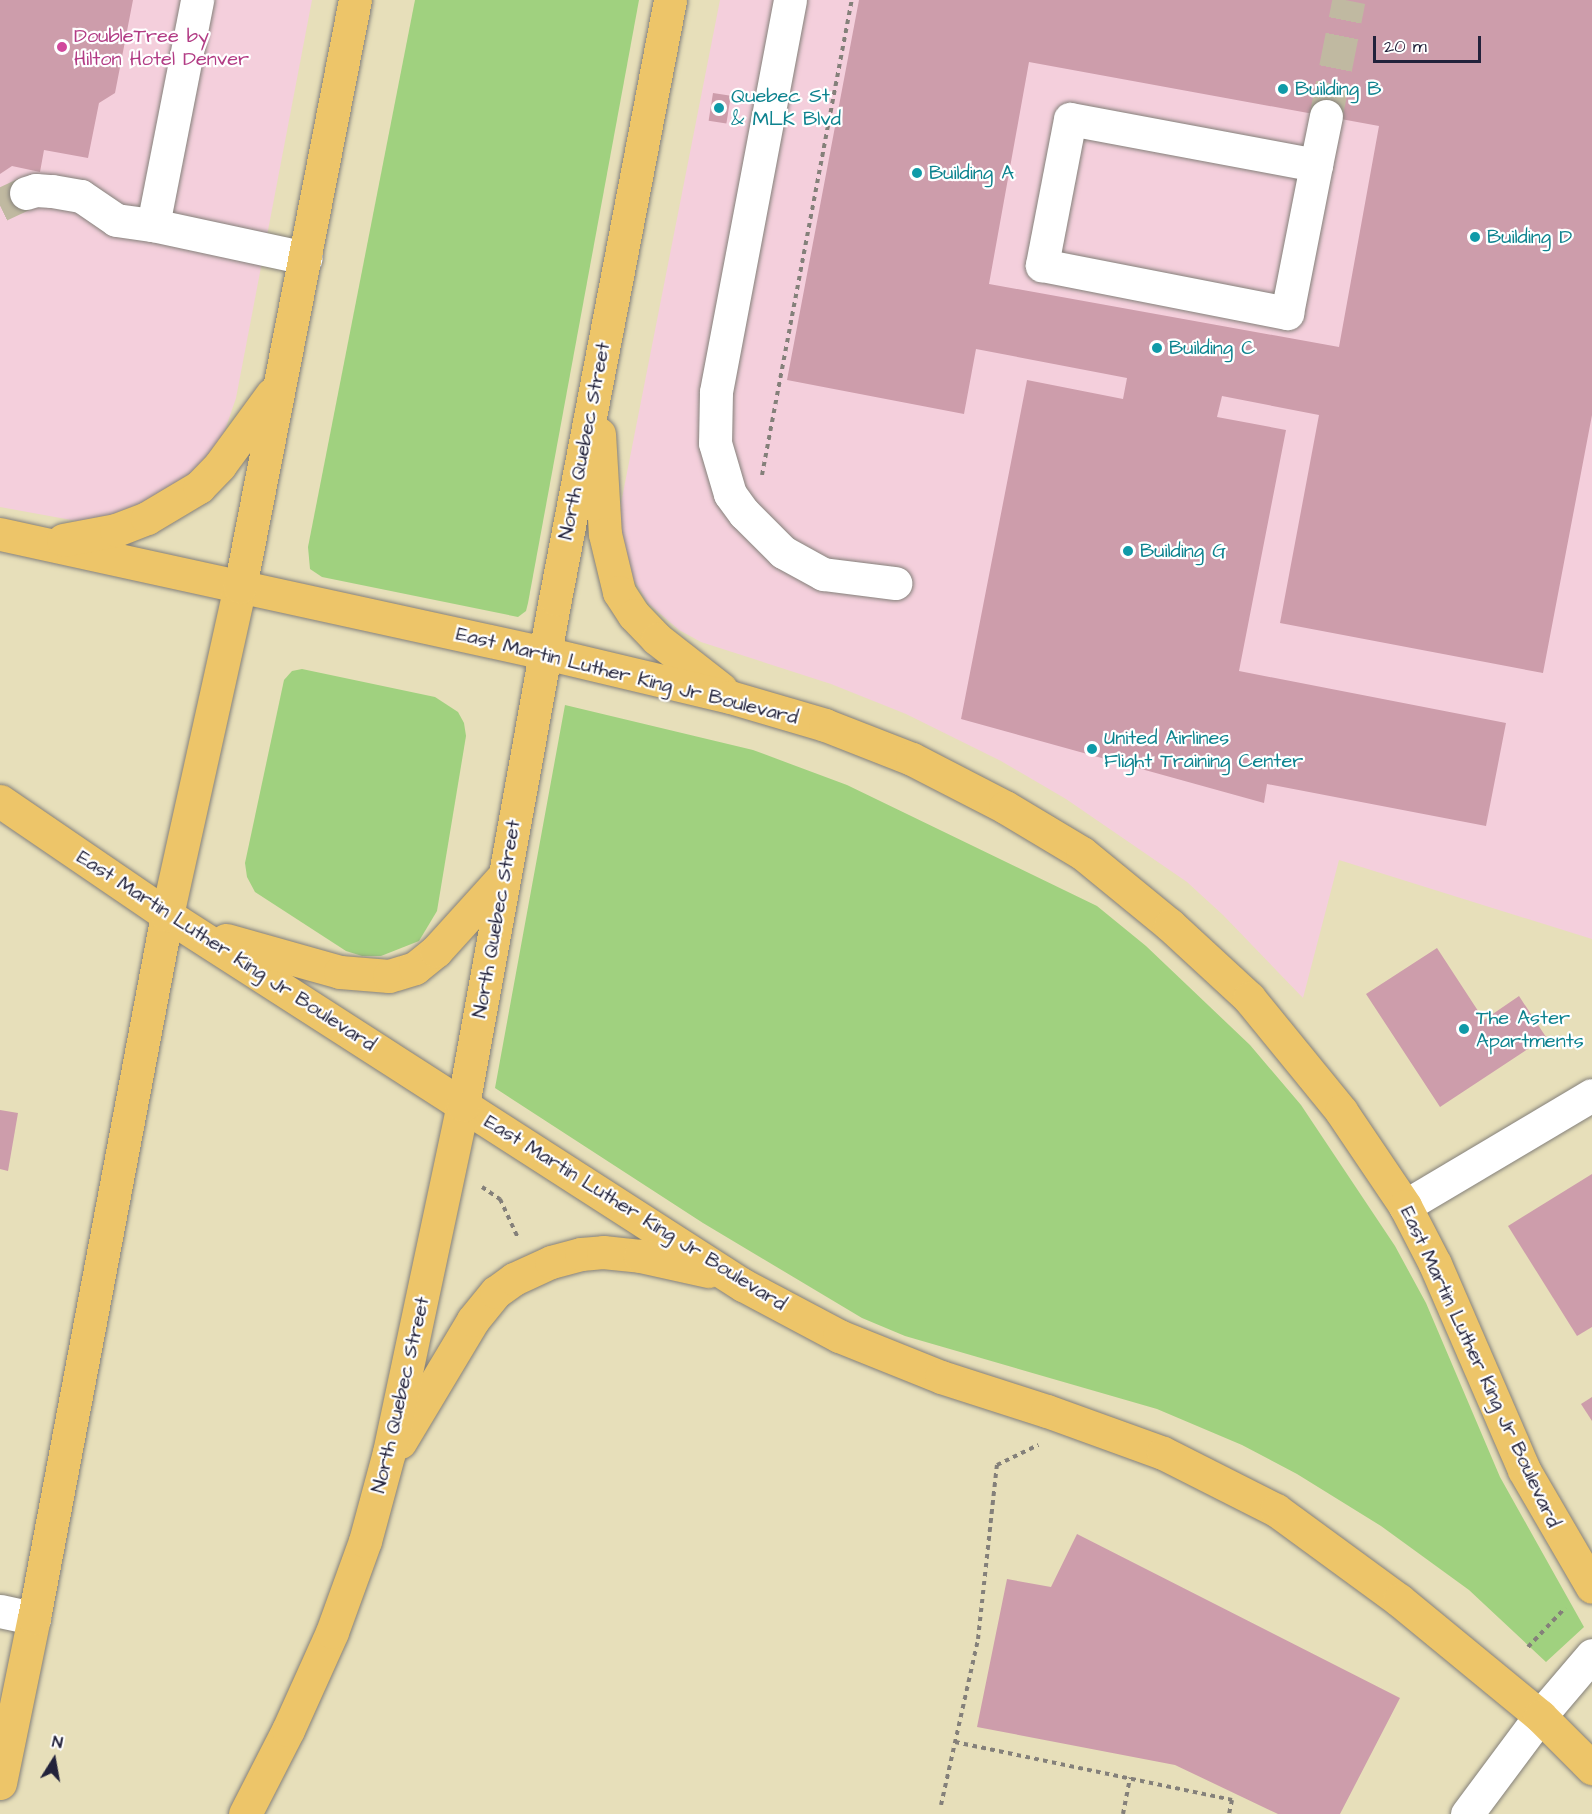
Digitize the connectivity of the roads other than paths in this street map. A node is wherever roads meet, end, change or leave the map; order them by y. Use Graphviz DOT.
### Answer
graph roads {
  1 [pos="197,0"];
  2 [pos="355,0"];
  3 [pos="670,0"];
  4 [pos="790,0"];
  5 [pos="1326,117"];
  6 [pos="1316,165"];
  7 [pos="26,193"];
  8 [pos="153,225"];
  9 [pos="305,258"];
  10 [pos="279,383"];
  11 [pos="596,387"];
  12 [pos="0,534"];
  13 [pos="43,543"];
  14 [pos="895,583"];
  15 [pos="240,587"];
  16 [pos="545,653"];
  17 [pos="730,697"];
  18 [pos="0,801"];
  19 [pos="505,876"];
  20 [pos="177,922"];
  21 [pos="1592,1095"];
  22 [pos="463,1106"];
  23 [pos="1405,1206"];
  24 [pos="729,1276"];
  25 [pos="387,1464"];
  26 [pos="1581,1595"];
  27 [pos="0,1611"];
  28 [pos="34,1618"];
  29 [pos="1592,1655"];
  30 [pos="1540,1716"];
  31 [pos="1592,1768"];
  32 [pos="0,1783"];
  33 [pos="245,1814"];
  34 [pos="1467,1814"];
  1 -- 8 [label="street"];
  2 -- 9 [label="main road"];
  3 -- 11 [label="main road, North Quebec Street"];
  4 -- 14 [label="street"];
  5 -- 6 [label="street"];
  6 -- 6 [label="street"];
  7 -- 8 [label="street"];
  8 -- 9 [label="street"];
  9 -- 10 [label="main road"];
  10 -- 13 [label="main road"];
  10 -- 15 [label="main road"];
  11 -- 16 [label="main road, North Quebec Street"];
  11 -- 17 [label="main road"];
  12 -- 13 [label="main road, East Martin Luther King Jr Boulevard"];
  13 -- 15 [label="main road, East Martin Luther King Jr Boulevard"];
  15 -- 16 [label="main road, East Martin Luther King Jr Boulevard"];
  15 -- 20 [label="main road"];
  16 -- 17 [label="main road, East Martin Luther King Jr Boulevard"];
  16 -- 19 [label="main road, North Quebec Street"];
  17 -- 23 [label="main road, East Martin Luther King Jr Boulevard"];
  18 -- 20 [label="main road, East Martin Luther King Jr Boulevard"];
  19 -- 20 [label="main road"];
  19 -- 22 [label="main road, North Quebec Street"];
  20 -- 22 [label="main road, East Martin Luther King Jr Boulevard"];
  20 -- 28 [label="main road"];
  21 -- 23 [label="street"];
  22 -- 24 [label="main road, East Martin Luther King Jr Boulevard"];
  22 -- 25 [label="main road, North Quebec Street"];
  23 -- 26 [label="main road, East Martin Luther King Jr Boulevard"];
  24 -- 25 [label="main road"];
  24 -- 30 [label="main road, East Martin Luther King Jr Boulevard"];
  25 -- 33 [label="main road, North Quebec Street"];
  27 -- 28 [label="street"];
  28 -- 32 [label="main road"];
  29 -- 30 [label="street"];
  30 -- 31 [label="main road, East Martin Luther King Jr Boulevard"];
  30 -- 34 [label="street"];
}
